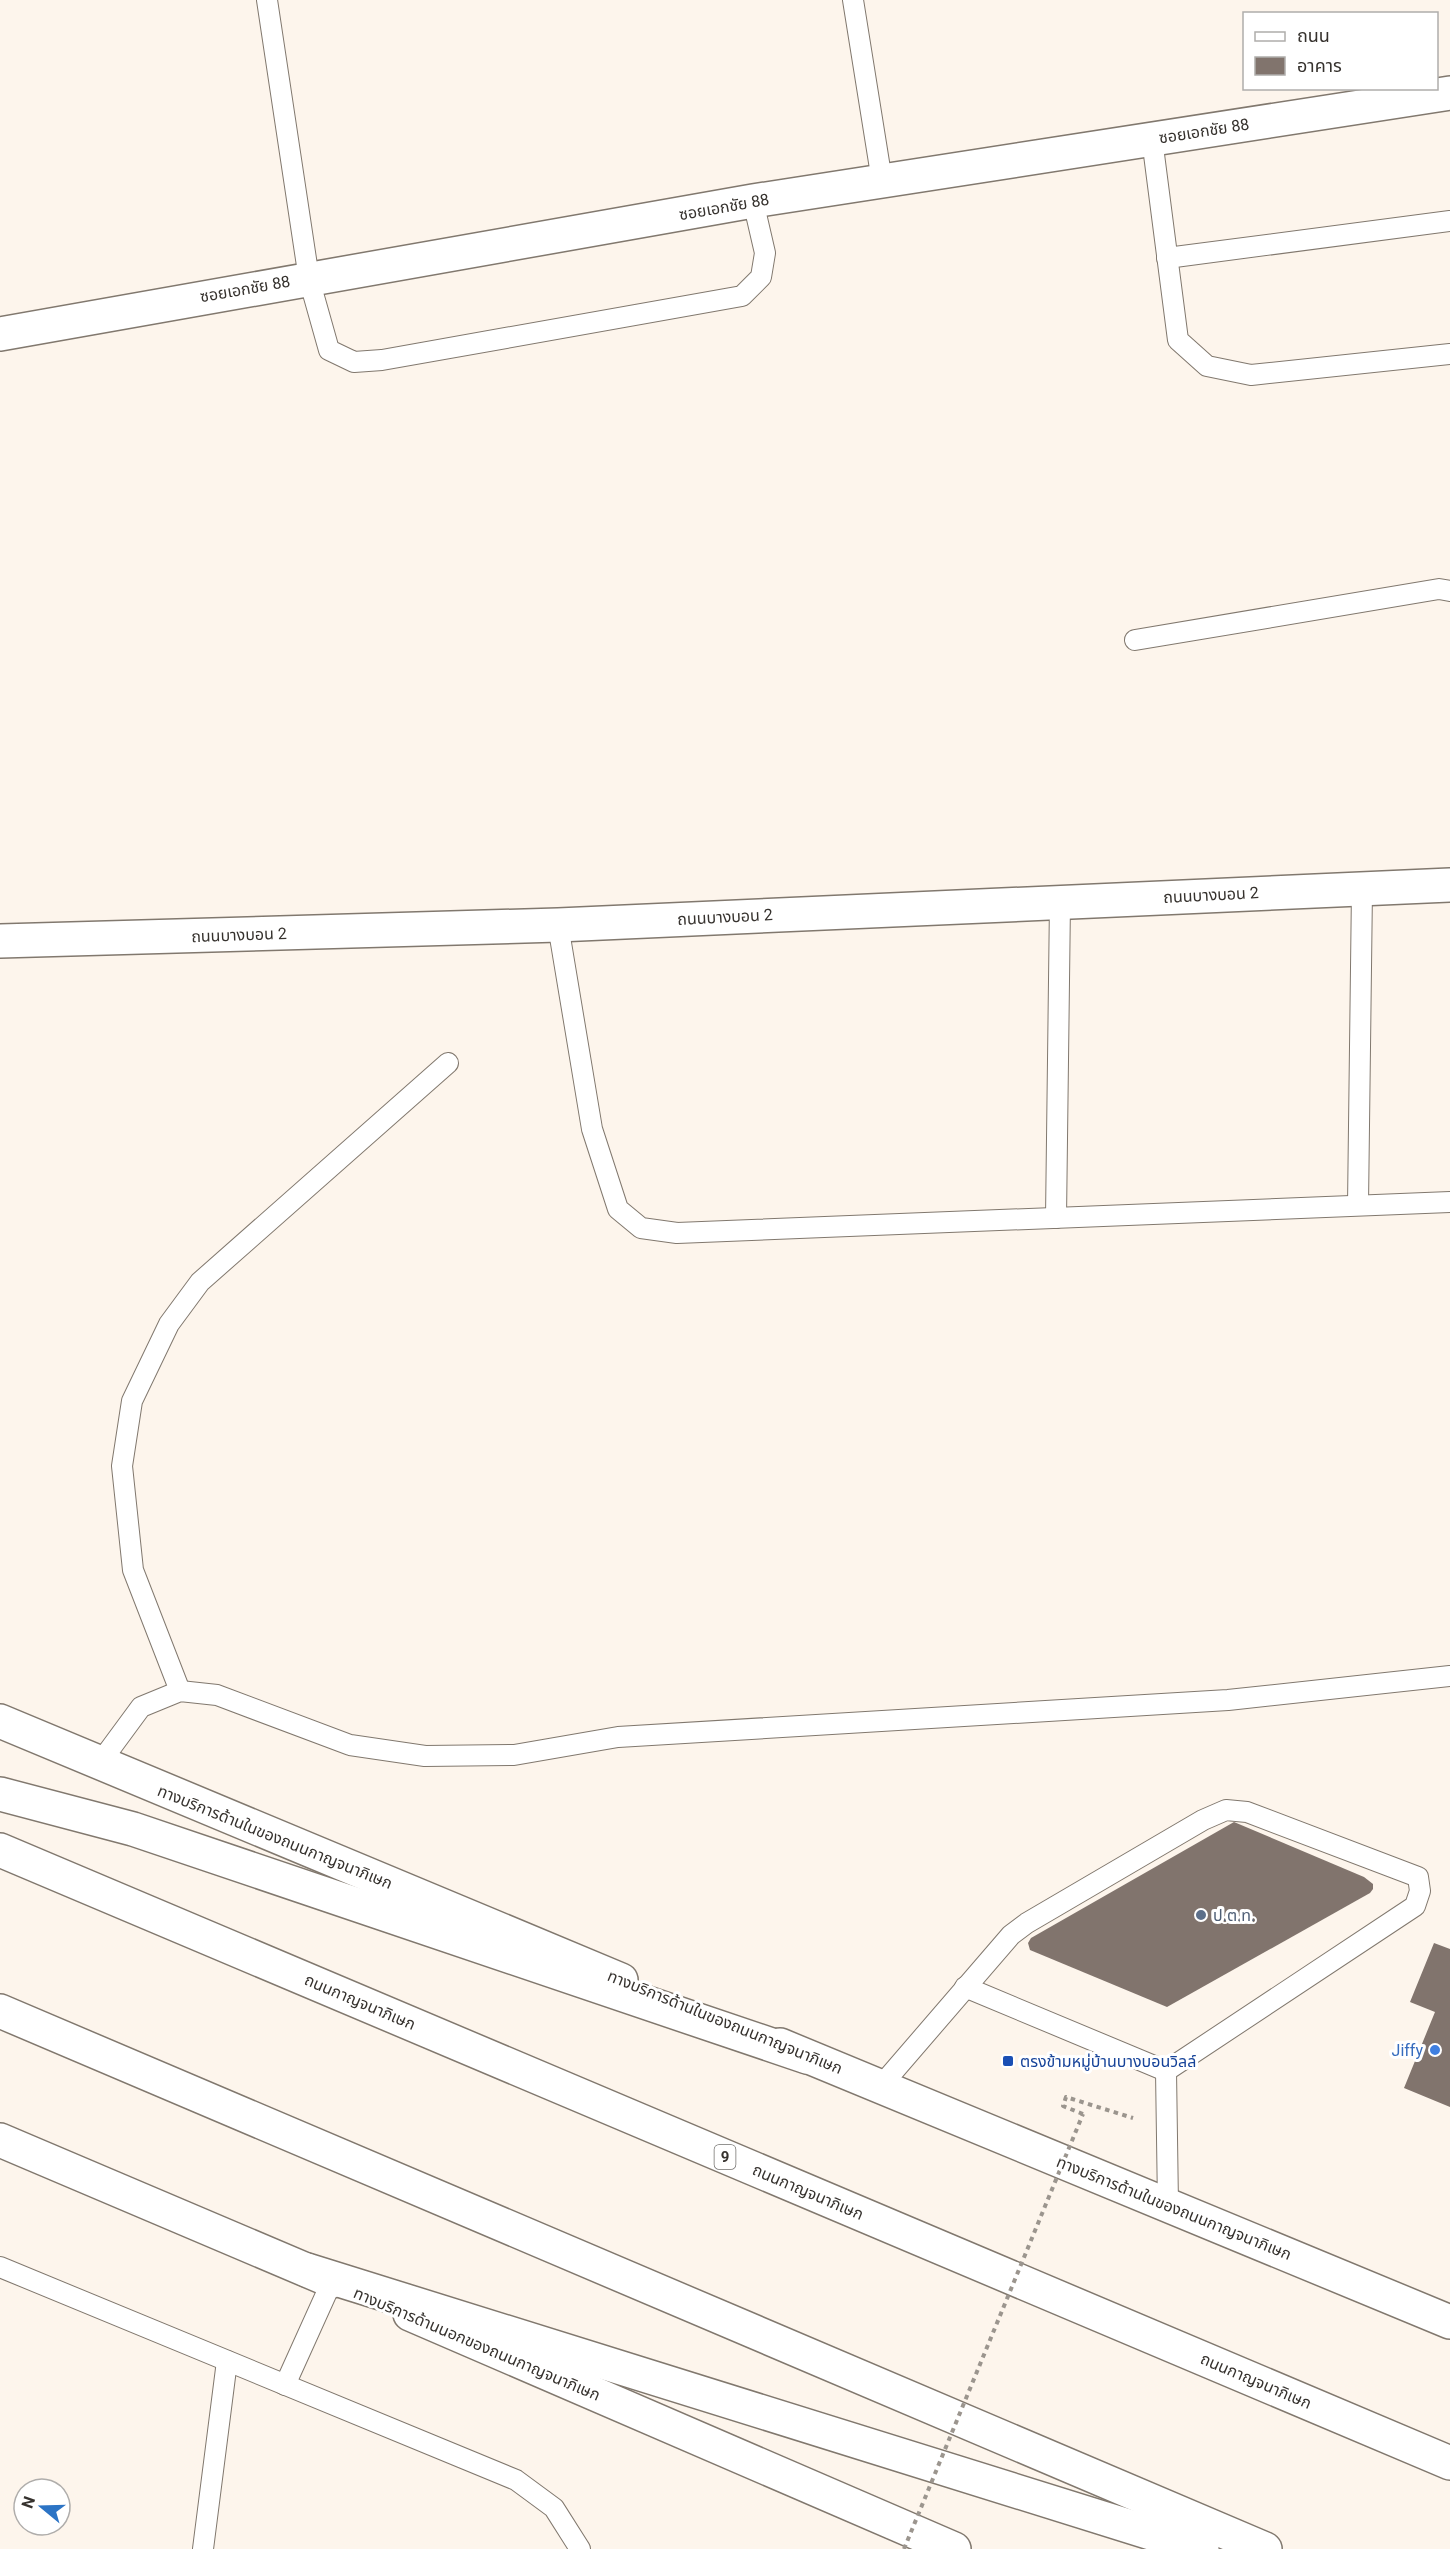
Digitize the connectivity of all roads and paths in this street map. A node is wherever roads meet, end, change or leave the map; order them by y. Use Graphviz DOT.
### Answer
graph roads {
  1 [pos="267,0"];
  2 [pos="853,0"];
  3 [pos="1450,93"];
  4 [pos="1152,139"];
  5 [pos="882,181"];
  6 [pos="753,201"];
  7 [pos="1450,221"];
  8 [pos="1167,258"];
  9 [pos="309,279"];
  10 [pos="0,334"];
  11 [pos="1450,354"];
  12 [pos="1450,591"];
  13 [pos="1135,640"];
  14 [pos="1450,885"];
  15 [pos="1362,888"];
  16 [pos="1060,902"];
  17 [pos="558,925"];
  18 [pos="0,941"];
  19 [pos="447,1063"];
  20 [pos="1450,1202"];
  21 [pos="1358,1205"];
  22 [pos="1056,1218"];
  23 [pos="1450,1676"];
  24 [pos="180,1690"];
  25 [pos="0,1721"];
  26 [pos="99,1764"];
  27 [pos="0,1794"];
  28 [pos="0,1850"];
  29 [pos="965,1987"];
  30 [pos="0,2011"];
  31 [pos="807,2057"];
  32 [pos="1166,2071"];
  33 [pos="880,2086"];
  34 [pos="1144,2121"];
  35 [pos="0,2140"];
  36 [pos="1064,2163"];
  37 [pos="1168,2205"];
  38 [pos="0,2267"];
  39 [pos="319,2275"];
  40 [pos="1450,2322"];
  41 [pos="227,2361"];
  42 [pos="285,2385"];
  43 [pos="1450,2463"];
  44 [pos="203,2549"];
  45 [pos="579,2549"];
  46 [pos="904,2549"];
  47 [pos="954,2549"];
  48 [pos="1202,2549"];
  49 [pos="1265,2549"];
  1 -- 9 [label="lane"];
  2 -- 5 [label="lane"];
  3 -- 4 [label="main road, ซอยเอกชัย 88"];
  4 -- 5 [label="main road, ซอยเอกชัย 88"];
  4 -- 8 [label="lane"];
  5 -- 6 [label="main road, ซอยเอกชัย 88"];
  6 -- 9 [label="main road, ซอยเอกชัย 88"];
  6 -- 9 [label="lane"];
  7 -- 8 [label="lane"];
  8 -- 11 [label="lane"];
  9 -- 10 [label="main road, ซอยเอกชัย 88"];
  12 -- 13 [label="lane"];
  14 -- 15 [label="main road, ถนนบางบอน 2"];
  15 -- 16 [label="main road, ถนนบางบอน 2"];
  15 -- 21 [label="lane"];
  16 -- 17 [label="main road, ถนนบางบอน 2"];
  16 -- 22 [label="lane"];
  17 -- 18 [label="main road, ถนนบางบอน 2"];
  17 -- 22 [label="lane"];
  19 -- 24 [label="lane"];
  20 -- 21 [label="lane"];
  21 -- 22 [label="lane"];
  23 -- 24 [label="lane"];
  24 -- 26 [label="lane"];
  25 -- 26 [label="main road, ทางบริการด้านในของถนนกาญจนาภิเษก"];
  26 -- 31 [label="main road, ทางบริการด้านในของถนนกาญจนาภิเษก"];
  27 -- 31 [label="main road"];
  28 -- 43 [label="main road, ถนนกาญจนาภิเษก / 9"];
  29 -- 32 [label="lane"];
  29 -- 32 [label="lane"];
  29 -- 33 [label="lane"];
  30 -- 49 [label="main road"];
  31 -- 33 [label="main road, ทางบริการด้านในของถนนกาญจนาภิเษก"];
  32 -- 37 [label="lane"];
  33 -- 36 [label="main road, ทางบริการด้านในของถนนกาญจนาภิเษก"];
  34 -- 36 [label="path, bridge"];
  35 -- 39 [label="main road, ทางบริการด้านนอกของถนนกาญจนาภิเษก"];
  36 -- 37 [label="main road, ทางบริการด้านในของถนนกาญจนาภิเษก"];
  36 -- 46 [label="path, bridge"];
  37 -- 40 [label="main road, ทางบริการด้านในของถนนกาญจนาภิเษก"];
  38 -- 41 [label="lane"];
  39 -- 42 [label="lane"];
  39 -- 47 [label="main road, ทางบริการด้านนอกของถนนกาญจนาภิเษก"];
  39 -- 48 [label="main road"];
  41 -- 42 [label="lane"];
  41 -- 44 [label="lane"];
  42 -- 45 [label="lane"];
}
